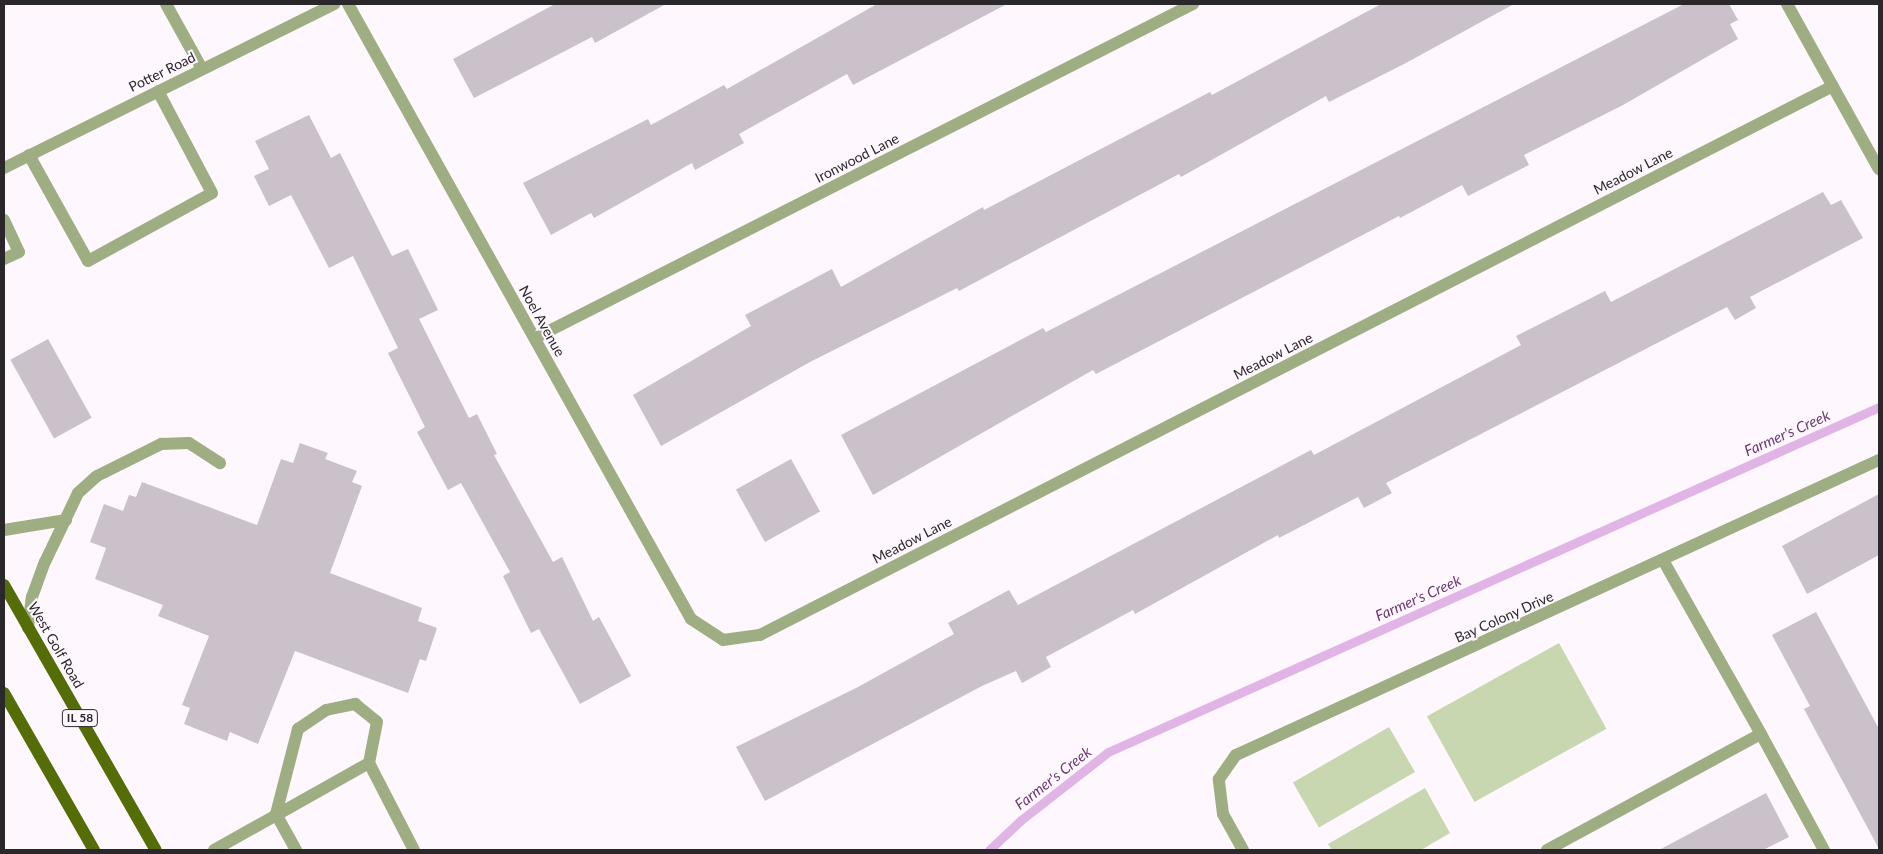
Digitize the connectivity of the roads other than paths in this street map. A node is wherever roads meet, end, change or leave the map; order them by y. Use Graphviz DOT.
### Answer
graph roads {
  1 [pos="166,4"];
  2 [pos="335,4"];
  3 [pos="348,4"];
  4 [pos="1193,4"];
  5 [pos="1787,4"];
  6 [pos="202,69"];
  7 [pos="1833,86"];
  8 [pos="158,90"];
  9 [pos="29,155"];
  10 [pos="4,168"];
  11 [pos="1879,169"];
  12 [pos="4,220"];
  13 [pos="4,259"];
  14 [pos="534,338"];
  15 [pos="1879,460"];
  16 [pos="220,463"];
  17 [pos="66,520"];
  18 [pos="4,530"];
  19 [pos="1664,562"];
  20 [pos="4,585"];
  21 [pos="28,628"];
  22 [pos="723,640"];
  23 [pos="4,693"];
  24 [pos="1761,734"];
  25 [pos="369,763"];
  26 [pos="276,814"];
  27 [pos="94,850"];
  28 [pos="156,850"];
  29 [pos="214,850"];
  30 [pos="296,850"];
  31 [pos="414,850"];
  32 [pos="1243,850"];
  33 [pos="1547,850"];
  34 [pos="1824,850"];
  1 -- 6 [label="street"];
  2 -- 6 [label="street, Potter Road"];
  3 -- 14 [label="street, Noel Avenue"];
  4 -- 14 [label="street, Ironwood Lane"];
  5 -- 7 [label="street"];
  6 -- 8 [label="street, Potter Road"];
  7 -- 11 [label="street"];
  7 -- 22 [label="street, Meadow Lane"];
  8 -- 9 [label="street, Potter Road"];
  8 -- 9 [label="street"];
  9 -- 10 [label="street, Potter Road"];
  12 -- 13 [label="street"];
  14 -- 22 [label="street, Noel Avenue"];
  15 -- 19 [label="street, Bay Colony Drive"];
  16 -- 17 [label="street"];
  17 -- 18 [label="street"];
  17 -- 21 [label="street"];
  19 -- 24 [label="street"];
  19 -- 32 [label="street, Bay Colony Drive"];
  20 -- 21 [label="main road, West Golf Road / IL 58"];
  21 -- 28 [label="main road, West Golf Road / IL 58"];
  23 -- 27 [label="main road"];
  24 -- 33 [label="street"];
  24 -- 34 [label="street"];
  25 -- 26 [label="street"];
  25 -- 26 [label="street"];
  25 -- 31 [label="street"];
  26 -- 29 [label="street"];
  26 -- 30 [label="street"];
}
